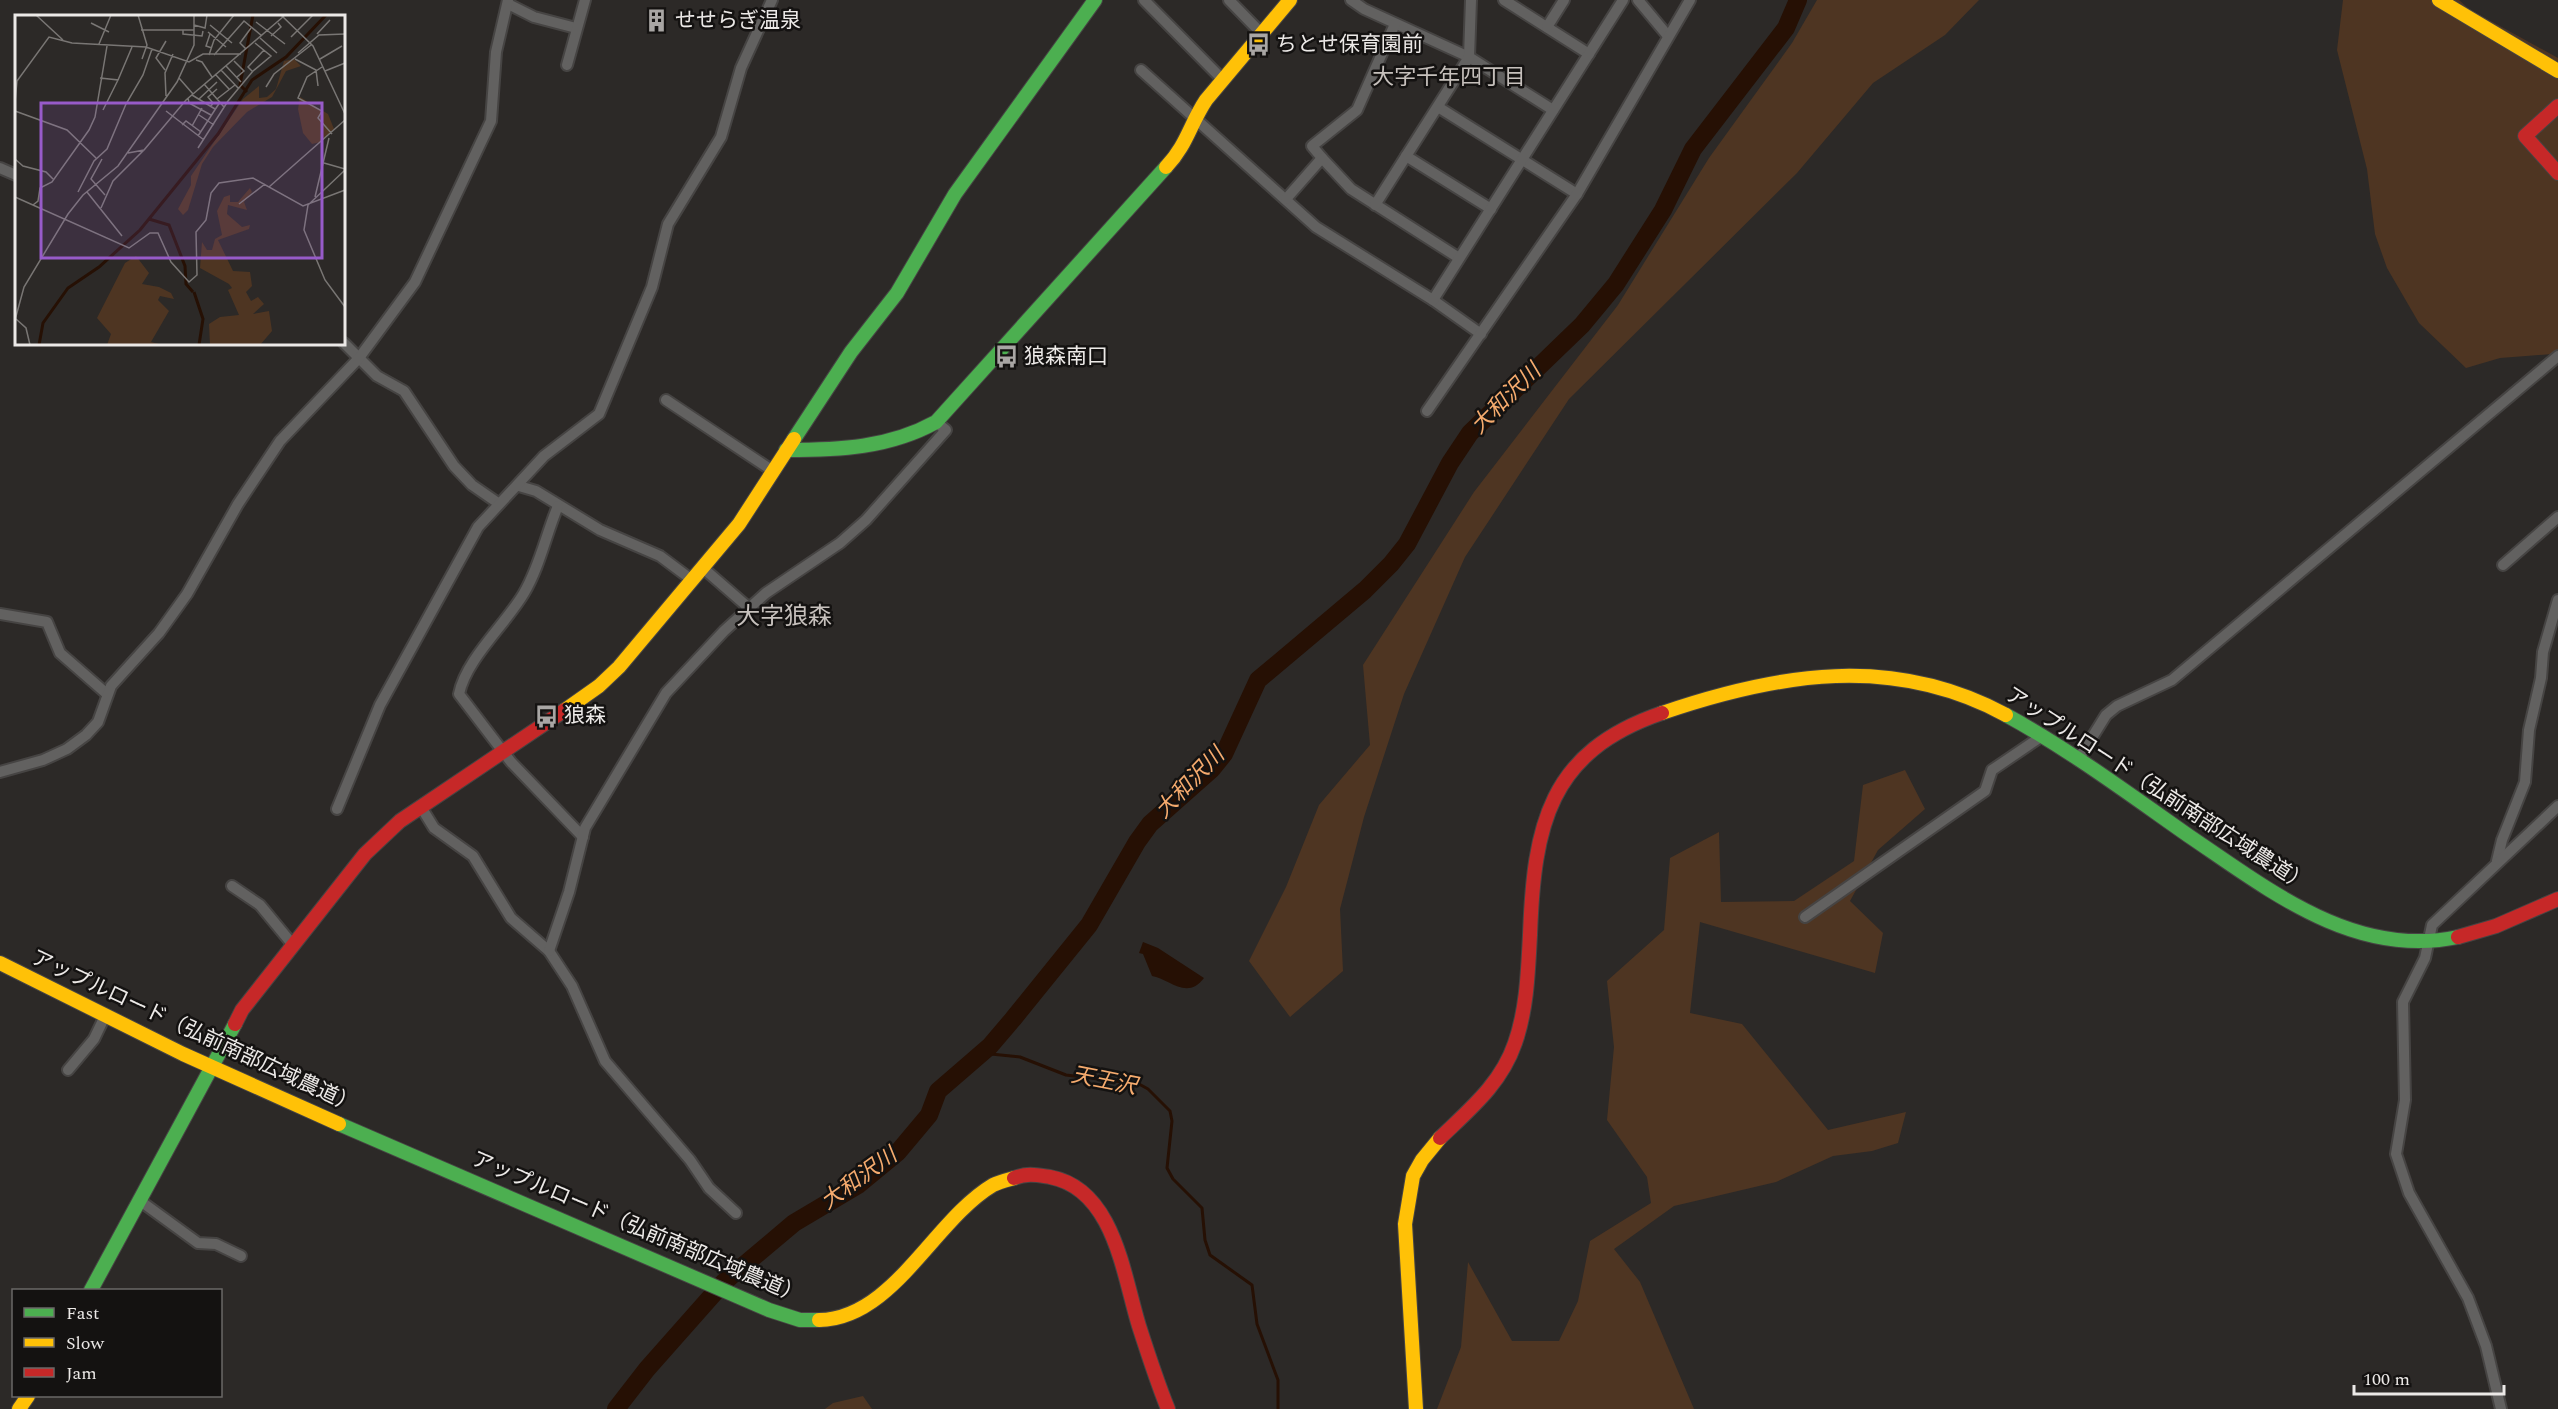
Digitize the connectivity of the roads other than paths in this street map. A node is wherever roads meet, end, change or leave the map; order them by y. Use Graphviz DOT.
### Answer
graph roads {
  1 [pos="585,0"];
  2 [pos="772,0"];
  3 [pos="1095,0"];
  4 [pos="1144,0"];
  5 [pos="1229,0"];
  6 [pos="1290,0"];
  7 [pos="1351,0"];
  8 [pos="1471,0"];
  9 [pos="1504,0"];
  10 [pos="1564,0"];
  11 [pos="1623,0"];
  12 [pos="1638,0"];
  13 [pos="1690,0"];
  14 [pos="2439,0"];
  15 [pos="508,2"];
  16 [pos="1395,24"];
  17 [pos="1547,27"];
  18 [pos="576,28"];
  19 [pos="1262,34"];
  20 [pos="1668,36"];
  21 [pos="1589,54"];
  22 [pos="1469,57"];
  23 [pos="567,65"];
  24 [pos="1141,70"];
  25 [pos="2558,71"];
  26 [pos="1223,80"];
  27 [pos="1438,106"];
  28 [pos="2558,106"];
  29 [pos="1553,110"];
  30 [pos="1194,118"];
  31 [pos="1406,156"];
  32 [pos="1322,158"];
  33 [pos="1522,160"];
  34 [pos="0,168"];
  35 [pos="2558,173"];
  36 [pos="15,175"];
  37 [pos="1577,194"];
  38 [pos="1286,199"];
  39 [pos="1375,205"];
  40 [pos="1491,209"];
  41 [pos="1460,258"];
  42 [pos="1433,300"];
  43 [pos="1481,334"];
  44 [pos="345,344"];
  45 [pos="2558,356"];
  46 [pos="359,358"];
  47 [pos="666,400"];
  48 [pos="1427,411"];
  49 [pos="936,422"];
  50 [pos="786,450"];
  51 [pos="772,471"];
  52 [pos="519,486"];
  53 [pos="498,503"];
  54 [pos="558,506"];
  55 [pos="2558,517"];
  56 [pos="2503,565"];
  57 [pos="703,568"];
  58 [pos="692,580"];
  59 [pos="2558,600"];
  60 [pos="749,608"];
  61 [pos="0,614"];
  62 [pos="107,694"];
  63 [pos="2042,736"];
  64 [pos="506,751"];
  65 [pos="2078,760"];
  66 [pos="0,772"];
  67 [pos="2558,806"];
  68 [pos="421,807"];
  69 [pos="337,809"];
  70 [pos="583,837"];
  71 [pos="2497,861"];
  72 [pos="232,886"];
  73 [pos="2558,899"];
  74 [pos="1805,917"];
  75 [pos="2428,942"];
  76 [pos="293,945"];
  77 [pos="549,951"];
  78 [pos="0,963"];
  79 [pos="105,1016"];
  80 [pos="209,1066"];
  81 [pos="68,1070"];
  82 [pos="139,1200"];
  83 [pos="736,1213"];
  84 [pos="241,1256"];
  85 [pos="92,1289"];
  86 [pos="1167,1409"];
  87 [pos="1416,1409"];
  88 [pos="2501,1409"];
  1 -- 18 [label="street"];
  2 -- 52 [label="street"];
  3 -- 50 [label="street"];
  4 -- 26 [label="street"];
  5 -- 19 [label="street"];
  6 -- 19 [label="street"];
  7 -- 16 [label="street"];
  8 -- 22 [label="street"];
  9 -- 17 [label="street"];
  10 -- 17 [label="street"];
  11 -- 21 [label="street"];
  12 -- 20 [label="street"];
  13 -- 20 [label="street"];
  14 -- 25 [label="street"];
  15 -- 18 [label="street"];
  15 -- 46 [label="street"];
  16 -- 22 [label="street"];
  16 -- 32 [label="street"];
  17 -- 21 [label="street"];
  18 -- 23 [label="street"];
  19 -- 26 [label="street"];
  20 -- 37 [label="street"];
  21 -- 29 [label="street"];
  22 -- 27 [label="street"];
  22 -- 29 [label="street"];
  24 -- 30 [label="street"];
  26 -- 30 [label="street"];
  27 -- 31 [label="street"];
  27 -- 33 [label="street"];
  28 -- 35 [label="street"];
  29 -- 33 [label="street"];
  30 -- 38 [label="street"];
  30 -- 49 [label="street"];
  31 -- 39 [label="street"];
  31 -- 40 [label="street"];
  32 -- 38 [label="street"];
  32 -- 39 [label="street"];
  33 -- 37 [label="street"];
  33 -- 40 [label="street"];
  34 -- 36 [label="street"];
  37 -- 43 [label="street"];
  38 -- 42 [label="street"];
  39 -- 41 [label="street"];
  40 -- 41 [label="street"];
  41 -- 42 [label="street"];
  42 -- 43 [label="street"];
  43 -- 48 [label="street"];
  44 -- 46 [label="street"];
  45 -- 65 [label="street"];
  46 -- 53 [label="street"];
  46 -- 62 [label="street"];
  47 -- 51 [label="street"];
  49 -- 50 [label="street"];
  49 -- 60 [label="street"];
  50 -- 51 [label="street"];
  51 -- 57 [label="street"];
  52 -- 53 [label="street"];
  52 -- 54 [label="street"];
  53 -- 69 [label="street"];
  54 -- 58 [label="street"];
  54 -- 64 [label="street"];
  55 -- 56 [label="street"];
  57 -- 58 [label="street"];
  57 -- 60 [label="street"];
  58 -- 64 [label="street"];
  59 -- 71 [label="street"];
  60 -- 70 [label="street"];
  61 -- 62 [label="street"];
  62 -- 66 [label="street"];
  63 -- 65 [label="street, アップルロード（弘前南部広域農道）"];
  63 -- 74 [label="street"];
  63 -- 87 [label="street, アップルロード（弘前南部広域農道）"];
  64 -- 68 [label="street"];
  64 -- 70 [label="street"];
  65 -- 75 [label="street, アップルロード（弘前南部広域農道）"];
  67 -- 71 [label="street"];
  68 -- 76 [label="street"];
  68 -- 77 [label="street"];
  70 -- 77 [label="street"];
  71 -- 75 [label="street"];
  72 -- 76 [label="street"];
  73 -- 75 [label="street, アップルロード（弘前南部広域農道）"];
  75 -- 88 [label="street"];
  76 -- 80 [label="street"];
  77 -- 83 [label="street"];
  78 -- 79 [label="street, アップルロード（弘前南部広域農道）"];
  79 -- 80 [label="street, アップルロード（弘前南部広域農道）"];
  79 -- 81 [label="street"];
  80 -- 82 [label="street"];
  80 -- 86 [label="street, アップルロード（弘前南部広域農道）"];
  82 -- 84 [label="street"];
  82 -- 85 [label="street"];
}
